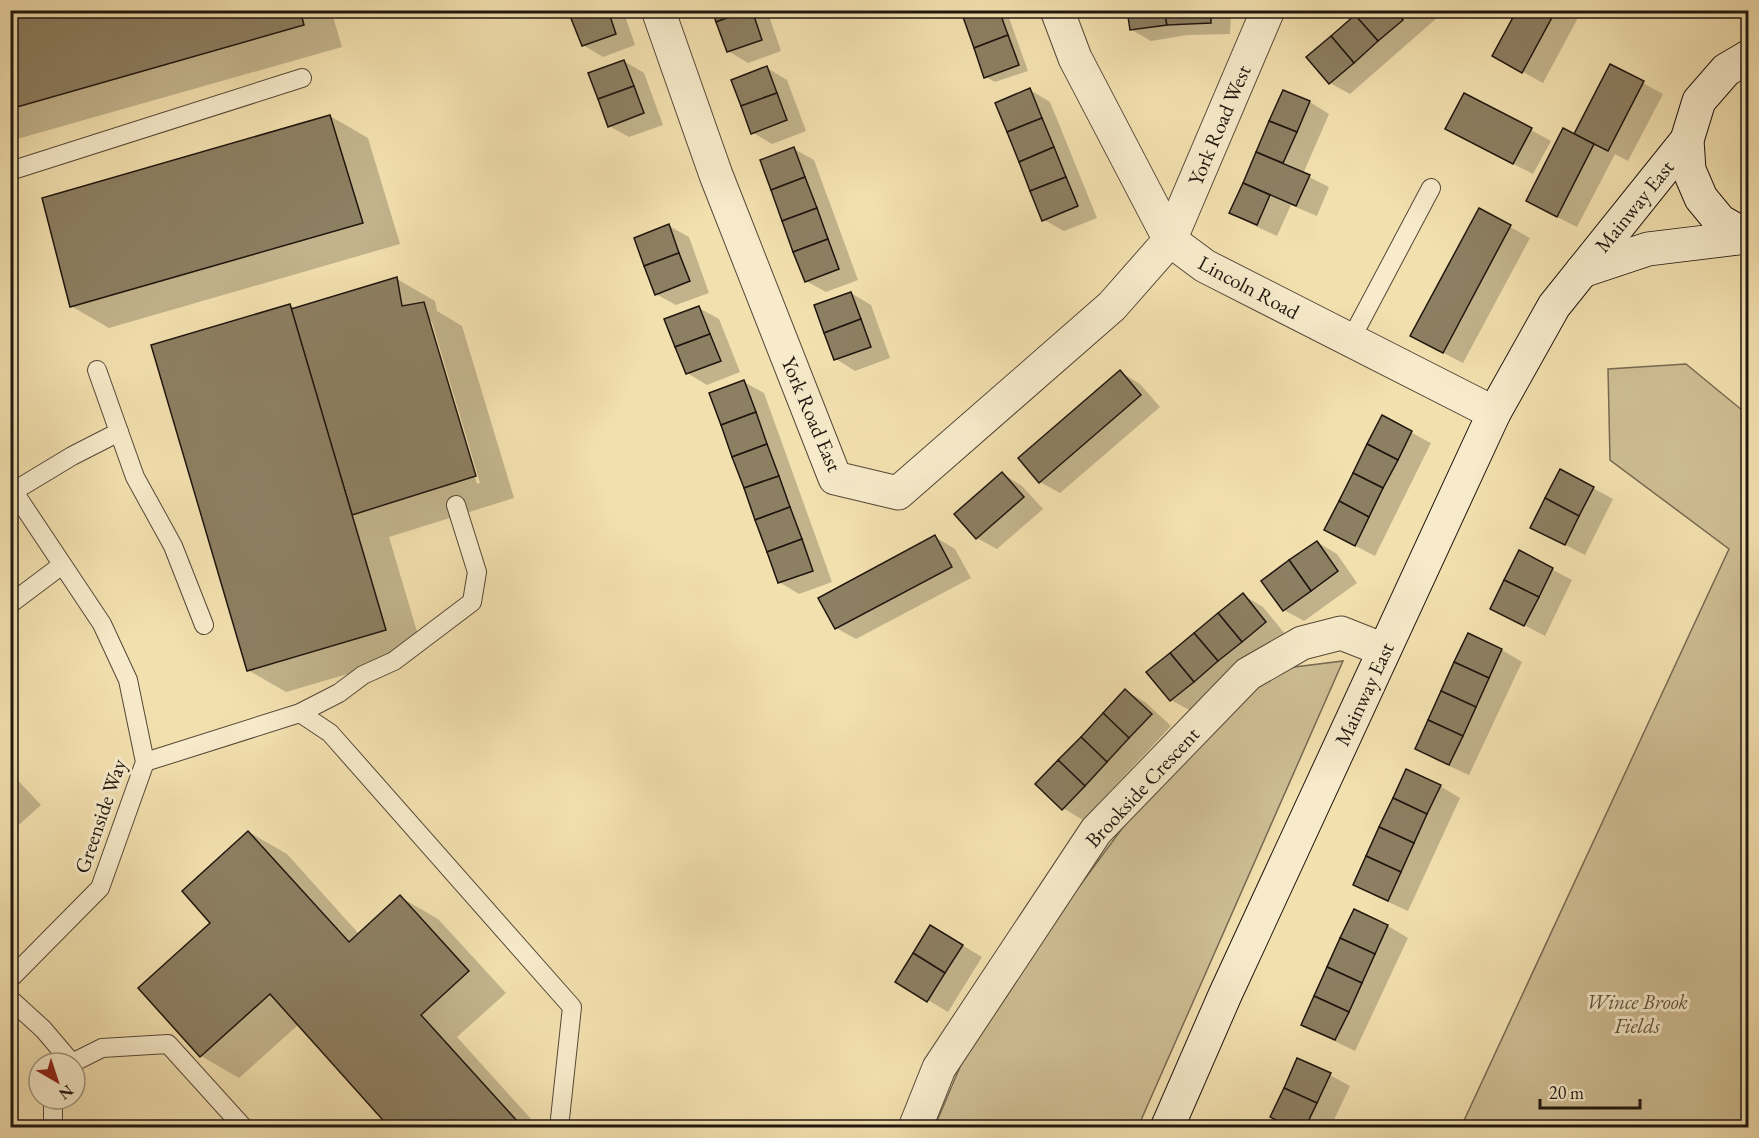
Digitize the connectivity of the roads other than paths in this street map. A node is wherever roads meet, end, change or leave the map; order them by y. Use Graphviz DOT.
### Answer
graph roads {
  1 [pos="658,10"];
  2 [pos="1057,10"];
  3 [pos="1268,10"];
  4 [pos="1749,39"];
  5 [pos="1737,64"];
  6 [pos="302,78"];
  7 [pos="1687,140"];
  8 [pos="10,171"];
  9 [pos="1431,188"];
  10 [pos="1748,237"];
  11 [pos="1170,240"];
  12 [pos="1582,271"];
  13 [pos="1351,339"];
  14 [pos="97,370"];
  15 [pos="1494,413"];
  16 [pos="120,432"];
  17 [pos="12,489"];
  18 [pos="456,506"];
  19 [pos="62,565"];
  20 [pos="10,604"];
  21 [pos="204,625"];
  22 [pos="1384,650"];
  23 [pos="300,713"];
  24 [pos="145,762"];
  25 [pos="10,979"];
  26 [pos="10,999"];
  27 [pos="62,1051"];
  28 [pos="87,1056"];
  29 [pos="53,1111"];
  30 [pos="53,1128"];
  31 [pos="244,1128"];
  32 [pos="560,1128"];
  33 [pos="915,1128"];
  34 [pos="1167,1128"];
  1 -- 11 [label="street, York Road East"];
  2 -- 11 [label="street, Lincoln Road"];
  3 -- 11 [label="street, York Road West"];
  4 -- 5 [label="street"];
  5 -- 7 [label="street"];
  6 -- 8 [label="lane"];
  7 -- 10 [label="street"];
  7 -- 12 [label="street, Mainway East"];
  9 -- 13 [label="lane"];
  10 -- 12 [label="street, Mainway East"];
  11 -- 13 [label="street, Lincoln Road"];
  12 -- 15 [label="street, Mainway East"];
  13 -- 15 [label="street, Lincoln Road"];
  14 -- 16 [label="lane"];
  15 -- 22 [label="street, Mainway East"];
  16 -- 17 [label="lane"];
  16 -- 21 [label="lane"];
  17 -- 19 [label="lane, Greenside Way"];
  18 -- 23 [label="lane"];
  19 -- 20 [label="lane"];
  19 -- 24 [label="lane, Greenside Way"];
  22 -- 33 [label="street, Brookside Crescent"];
  22 -- 34 [label="street, Mainway East"];
  23 -- 24 [label="lane"];
  23 -- 32 [label="lane"];
  24 -- 25 [label="lane, Greenside Way"];
  26 -- 27 [label="lane"];
  28 -- 31 [label="lane"];
  29 -- 30 [label="lane"];
}
